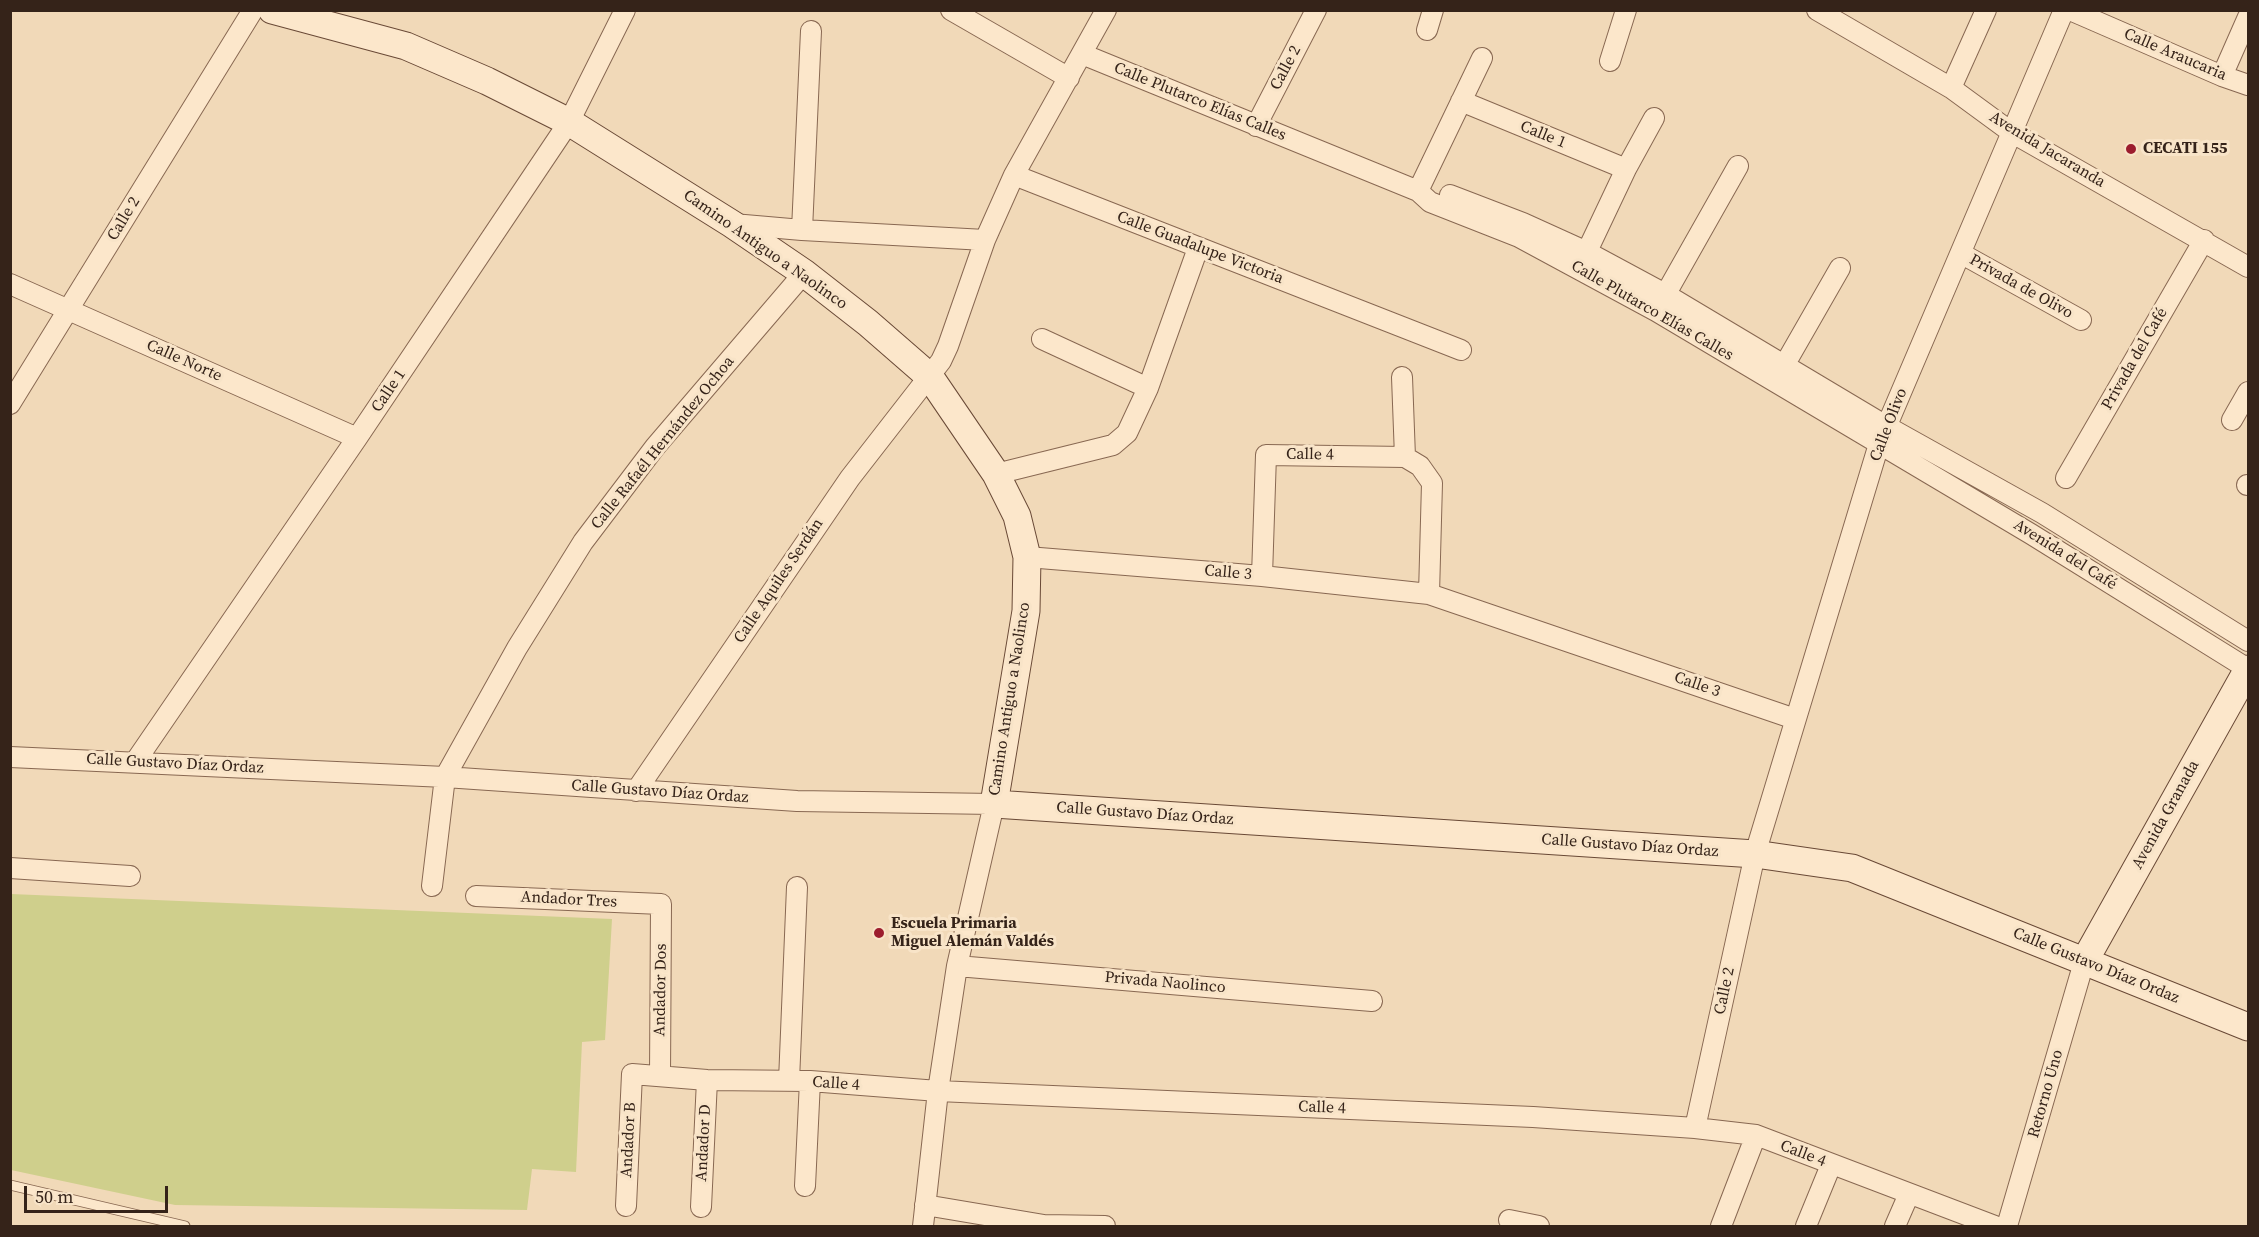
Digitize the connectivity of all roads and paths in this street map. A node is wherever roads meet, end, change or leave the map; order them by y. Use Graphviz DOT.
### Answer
graph roads {
  1 [pos="240,10"];
  2 [pos="253,10"];
  3 [pos="272,10"];
  4 [pos="625,10"];
  5 [pos="951,10"];
  6 [pos="1106,10"];
  7 [pos="1316,10"];
  8 [pos="1433,10"];
  9 [pos="1626,10"];
  10 [pos="1817,10"];
  11 [pos="1986,10"];
  12 [pos="2064,10"];
  13 [pos="2070,10"];
  14 [pos="2248,17"];
  15 [pos="1427,30"];
  16 [pos="811,31"];
  17 [pos="237,34"];
  18 [pos="1082,54"];
  19 [pos="1482,58"];
  20 [pos="1610,61"];
  21 [pos="2222,76"];
  22 [pos="1069,78"];
  23 [pos="2248,85"];
  24 [pos="1952,88"];
  25 [pos="1461,101"];
  26 [pos="1654,118"];
  27 [pos="569,122"];
  28 [pos="1256,126"];
  29 [pos="2011,132"];
  30 [pos="1738,166"];
  31 [pos="1626,169"];
  32 [pos="1014,175"];
  33 [pos="1418,191"];
  34 [pos="732,224"];
  35 [pos="802,230"];
  36 [pos="985,240"];
  37 [pos="2204,240"];
  38 [pos="1198,248"];
  39 [pos="1962,254"];
  40 [pos="1583,261"];
  41 [pos="2248,267"];
  42 [pos="1840,268"];
  43 [pos="804,273"];
  44 [pos="10,284"];
  45 [pos="1660,303"];
  46 [pos="69,309"];
  47 [pos="2081,320"];
  48 [pos="1042,339"];
  49 [pos="1461,350"];
  50 [pos="1785,364"];
  51 [pos="930,377"];
  52 [pos="1402,377"];
  53 [pos="1148,388"];
  54 [pos="2248,392"];
  55 [pos="10,404"];
  56 [pos="2232,420"];
  57 [pos="1883,435"];
  58 [pos="357,438"];
  59 [pos="1405,457"];
  60 [pos="996,474"];
  61 [pos="2066,478"];
  62 [pos="2042,513"];
  63 [pos="2031,534"];
  64 [pos="1027,557"];
  65 [pos="1262,576"];
  66 [pos="1429,594"];
  67 [pos="2248,641"];
  68 [pos="2248,669"];
  69 [pos="1794,719"];
  70 [pos="10,757"];
  71 [pos="135,762"];
  72 [pos="445,777"];
  73 [pos="636,791"];
  74 [pos="994,804"];
  75 [pos="1755,854"];
  76 [pos="10,868"];
  77 [pos="130,876"];
  78 [pos="432,886"];
  79 [pos="797,887"];
  80 [pos="476,896"];
  81 [pos="662,904"];
  82 [pos="2084,962"];
  83 [pos="957,966"];
  84 [pos="1372,1001"];
  85 [pos="2248,1027"];
  86 [pos="632,1074"];
  87 [pos="660,1076"];
  88 [pos="707,1080"];
  89 [pos="789,1081"];
  90 [pos="810,1082"];
  91 [pos="938,1091"];
  92 [pos="1695,1128"];
  93 [pos="1756,1135"];
  94 [pos="1832,1165"];
  95 [pos="10,1185"];
  96 [pos="805,1186"];
  97 [pos="1909,1194"];
  98 [pos="925,1205"];
  99 [pos="626,1206"];
  100 [pos="701,1207"];
  101 [pos="1509,1220"];
  102 [pos="1105,1226"];
  103 [pos="185,1227"];
  104 [pos="923,1227"];
  105 [pos="1539,1227"];
  106 [pos="1721,1227"];
  107 [pos="1806,1227"];
  108 [pos="1895,1227"];
  109 [pos="1995,1227"];
  110 [pos="2007,1227"];
  1 -- 17 [label="street, Calle 2"];
  2 -- 17 [label="street, Calle 2"];
  3 -- 27 [label="main road, Camino Antiguo a Naolinco"];
  4 -- 27 [label="street, Calle 1"];
  5 -- 22 [label="street"];
  6 -- 18 [label="street, Calle Aquiles Serdán"];
  7 -- 28 [label="street, Calle 2"];
  8 -- 15 [label="street"];
  9 -- 20 [label="street"];
  10 -- 24 [label="street, Avenida Jacaranda"];
  11 -- 24 [label="street"];
  12 -- 29 [label="street, Calle Olivo"];
  13 -- 21 [label="street, Calle Araucaria"];
  14 -- 21 [label="street"];
  16 -- 35 [label="street"];
  17 -- 46 [label="street, Calle 2"];
  18 -- 22 [label="street, Calle Aquiles Serdán"];
  18 -- 28 [label="street, Calle Plutarco Elías Calles"];
  19 -- 25 [label="street"];
  21 -- 23 [label="street, Calle Araucaria"];
  22 -- 32 [label="street, Calle Aquiles Serdán"];
  24 -- 29 [label="street, Avenida Jacaranda"];
  25 -- 31 [label="street, Calle 1"];
  25 -- 33 [label="street"];
  26 -- 31 [label="street"];
  27 -- 34 [label="main road, Camino Antiguo a Naolinco"];
  27 -- 58 [label="street, Calle 1"];
  28 -- 33 [label="street, Calle Plutarco Elías Calles"];
  29 -- 37 [label="street, Avenida Jacaranda"];
  29 -- 39 [label="street, Calle Olivo"];
  30 -- 45 [label="street"];
  31 -- 40 [label="street"];
  32 -- 36 [label="street, Calle Aquiles Serdán"];
  32 -- 38 [label="street, Calle Guadalupe Victoria"];
  33 -- 40 [label="street, Calle Plutarco Elías Calles"];
  34 -- 35 [label="street"];
  34 -- 43 [label="main road, Camino Antiguo a Naolinco"];
  35 -- 36 [label="street"];
  36 -- 51 [label="street, Calle Aquiles Serdán"];
  37 -- 41 [label="street, Avenida Jacaranda"];
  37 -- 61 [label="street, Privada del Café"];
  38 -- 49 [label="street, Calle Guadalupe Victoria"];
  38 -- 53 [label="street"];
  39 -- 47 [label="street, Privada de Olivo"];
  39 -- 57 [label="street, Calle Olivo"];
  40 -- 45 [label="street, Calle Plutarco Elías Calles"];
  42 -- 50 [label="street"];
  43 -- 51 [label="main road, Camino Antiguo a Naolinco"];
  43 -- 72 [label="street, Calle Rafaél Hernández Ochoa"];
  44 -- 46 [label="street, Calle Norte"];
  45 -- 50 [label="street, Calle Plutarco Elías Calles"];
  45 -- 57 [label="street, Calle Plutarco Elías Calles"];
  46 -- 55 [label="street, Calle 2"];
  46 -- 58 [label="street, Calle Norte"];
  48 -- 53 [label="street"];
  50 -- 57 [label="street, Calle Plutarco Elías Calles"];
  51 -- 60 [label="main road, Camino Antiguo a Naolinco"];
  51 -- 73 [label="street, Calle Aquiles Serdán"];
  52 -- 59 [label="street"];
  53 -- 60 [label="street"];
  54 -- 56 [label="street"];
  57 -- 62 [label="street, Avenida del Café"];
  57 -- 63 [label="street, Avenida del Café"];
  57 -- 69 [label="street, Calle Olivo"];
  58 -- 71 [label="street, Calle 1"];
  59 -- 65 [label="street, Calle 4"];
  59 -- 66 [label="street"];
  60 -- 64 [label="main road, Camino Antiguo a Naolinco"];
  62 -- 63 [label="street"];
  62 -- 67 [label="street, Avenida del Café"];
  63 -- 68 [label="street, Avenida del Café"];
  64 -- 65 [label="street, Calle 3"];
  64 -- 74 [label="main road, Camino Antiguo a Naolinco"];
  65 -- 66 [label="street, Calle 3"];
  66 -- 69 [label="street, Calle 3"];
  68 -- 82 [label="main road, Avenida Granada"];
  69 -- 75 [label="street, Calle Olivo"];
  70 -- 71 [label="street, Calle Gustavo Díaz Ordaz"];
  71 -- 72 [label="street, Calle Gustavo Díaz Ordaz"];
  72 -- 73 [label="street, Calle Gustavo Díaz Ordaz"];
  72 -- 78 [label="street"];
  73 -- 74 [label="street, Calle Gustavo Díaz Ordaz"];
  74 -- 75 [label="main road, Calle Gustavo Díaz Ordaz"];
  74 -- 83 [label="street, Camino Antiguo a Naolinco"];
  75 -- 82 [label="main road, Calle Gustavo Díaz Ordaz"];
  75 -- 92 [label="street, Calle 2"];
  76 -- 77 [label="street"];
  79 -- 89 [label="street"];
  80 -- 81 [label="street, Andador Tres"];
  81 -- 87 [label="street, Andador Dos"];
  82 -- 85 [label="main road, Calle Gustavo Díaz Ordaz"];
  82 -- 110 [label="street, Retorno Uno"];
  83 -- 84 [label="street, Privada Naolinco"];
  83 -- 91 [label="street, Camino Antiguo a Naolinco"];
  86 -- 87 [label="street, Calle 4"];
  86 -- 99 [label="street, Andador B"];
  87 -- 88 [label="street, Calle 4"];
  88 -- 89 [label="street, Calle 4"];
  88 -- 100 [label="street, Andador D"];
  89 -- 90 [label="street, Calle 4"];
  90 -- 91 [label="street, Calle 4"];
  90 -- 96 [label="street"];
  91 -- 92 [label="street, Calle 4"];
  91 -- 98 [label="street, Camino Antiguo a Naolinco"];
  92 -- 93 [label="street, Calle 4"];
  93 -- 94 [label="street, Calle 4"];
  93 -- 106 [label="street"];
  94 -- 97 [label="street, Calle 4"];
  94 -- 107 [label="street"];
  95 -- 103 [label="lane"];
  97 -- 108 [label="street"];
  97 -- 109 [label="street, Calle 4"];
  98 -- 102 [label="street"];
  98 -- 104 [label="street, Camino Antiguo a Naolinco"];
  101 -- 105 [label="street"];
}
